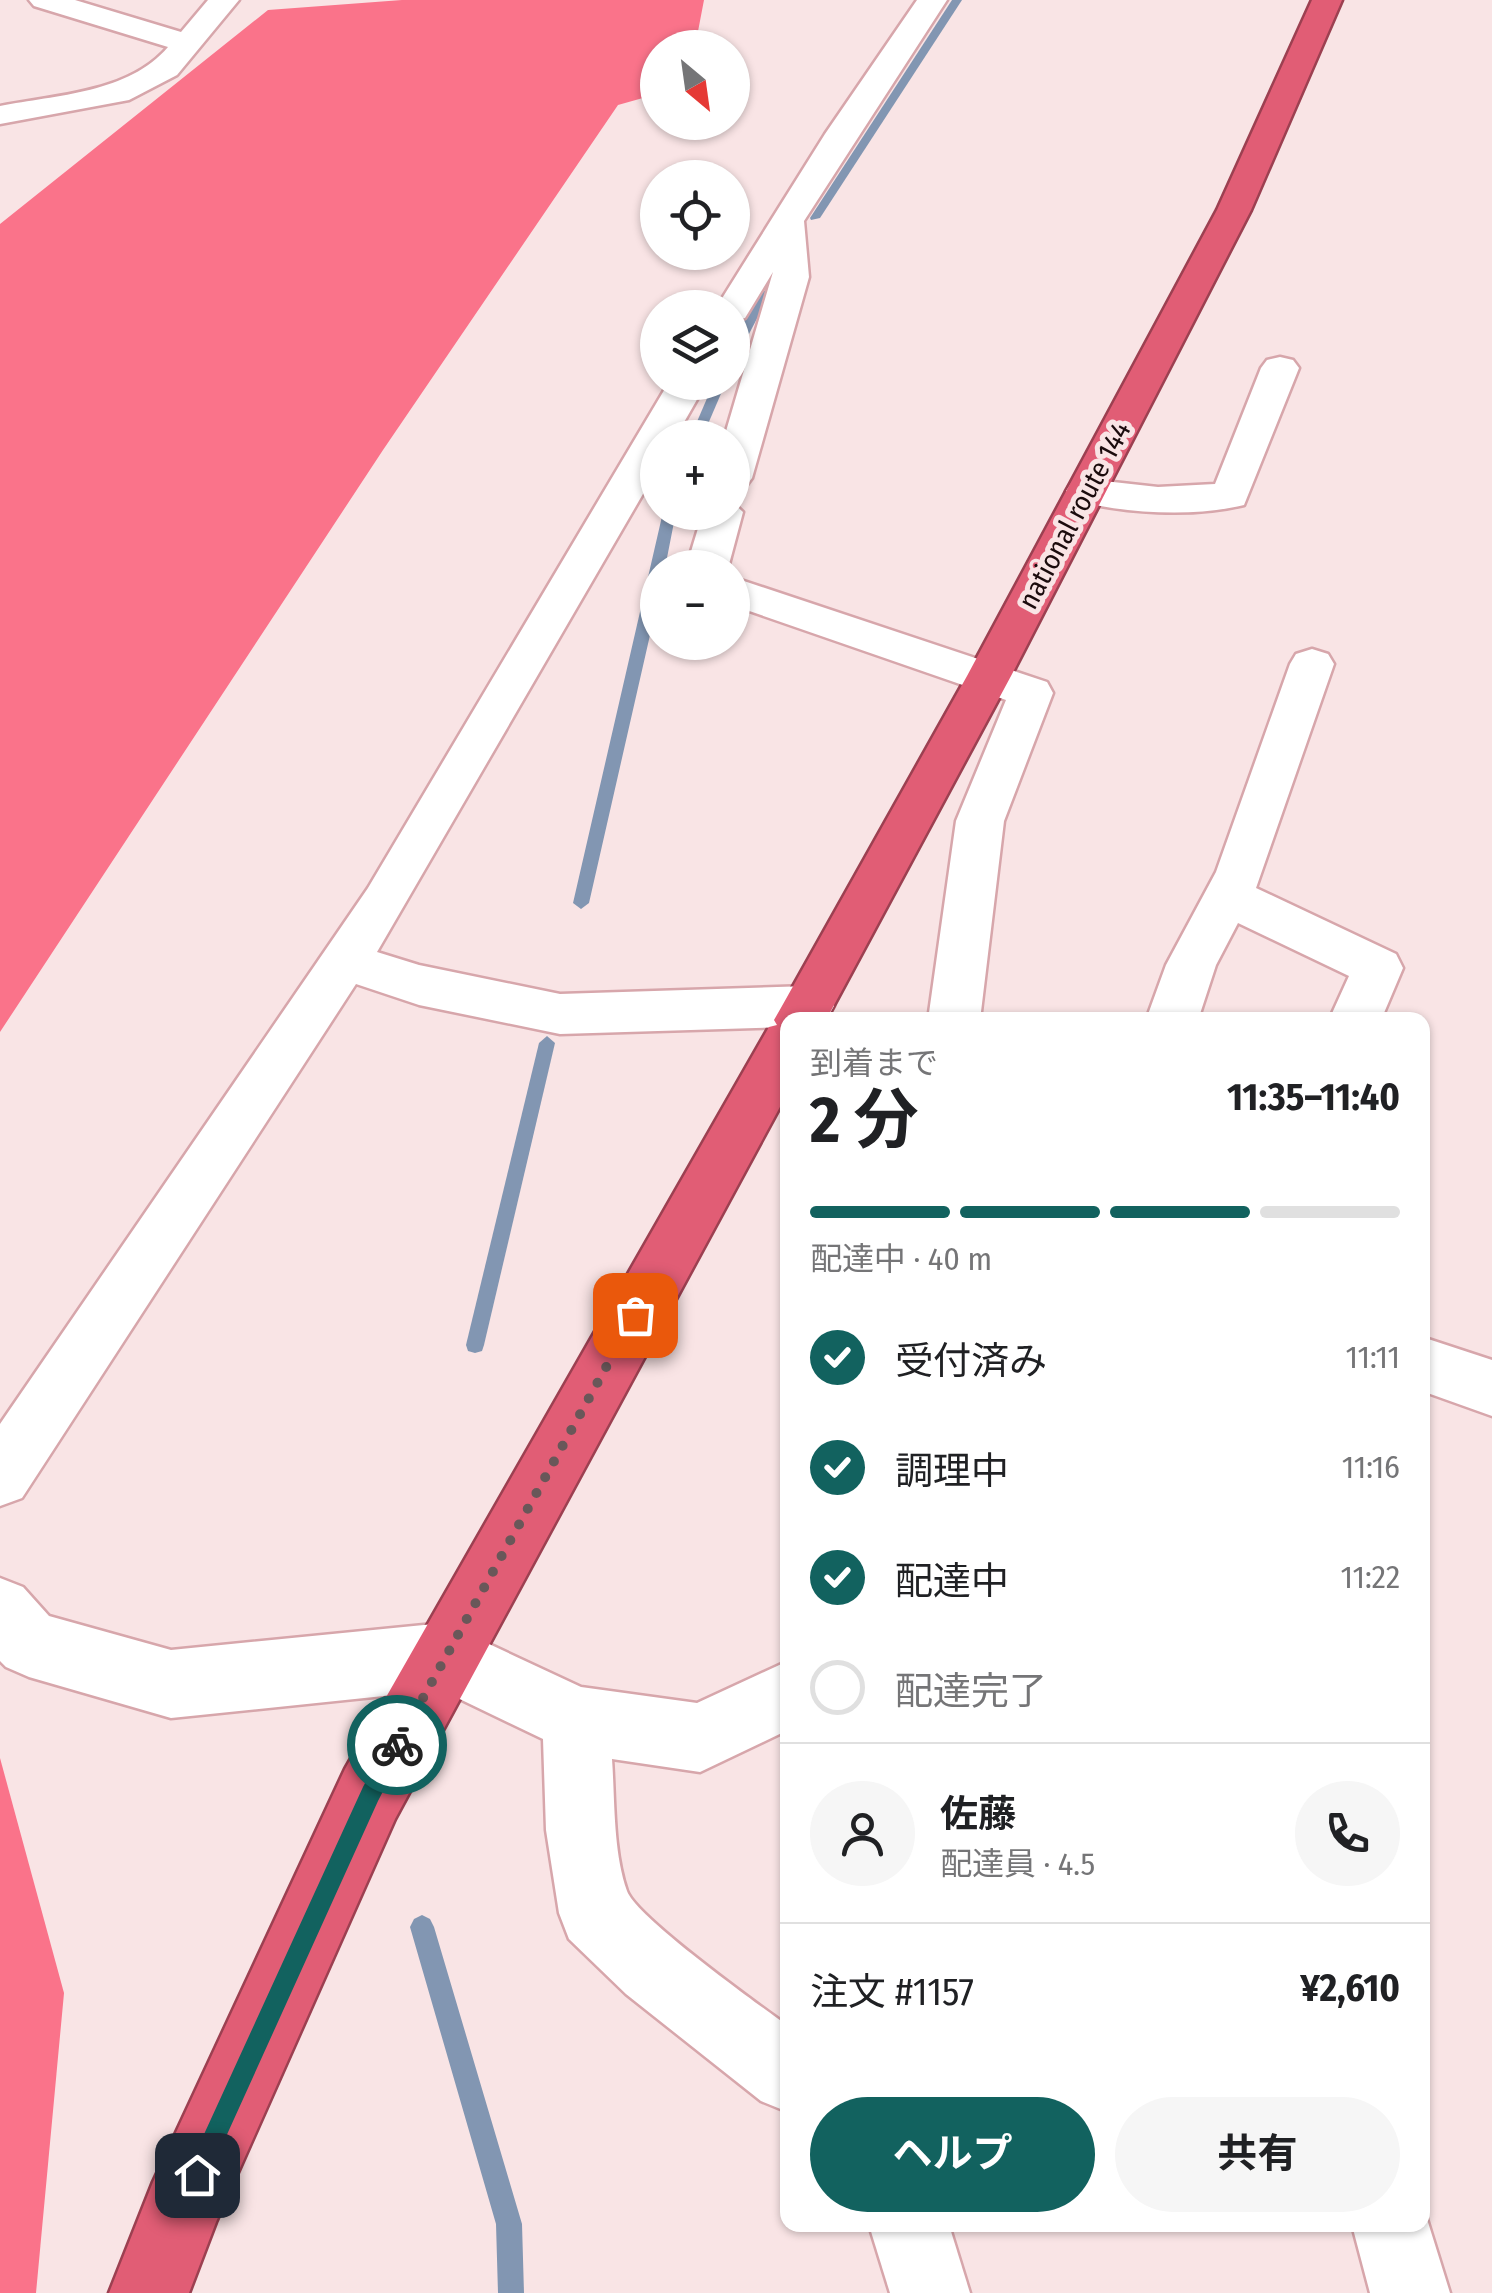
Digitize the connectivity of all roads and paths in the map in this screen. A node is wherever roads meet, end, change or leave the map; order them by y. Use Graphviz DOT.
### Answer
graph roads {
  1 [pos="44,0"];
  2 [pos="224,0"];
  3 [pos="932,0"];
  4 [pos="1327,0"];
  5 [pos="190,44"];
  6 [pos="0,101"];
  7 [pos="15,113"];
  8 [pos="790,216"];
  9 [pos="744,290"];
  10 [pos="1280,368"];
  11 [pos="677,400"];
  12 [pos="749,420"];
  13 [pos="1086,491"];
  14 [pos="750,596"];
  15 [pos="1312,664"];
  16 [pos="990,676"];
  17 [pos="1230,896"];
  18 [pos="344,961"];
  19 [pos="804,1012"];
  20 [pos="955,1012"];
  21 [pos="1175,1012"];
  22 [pos="1359,1012"];
  23 [pos="780,1021"];
  24 [pos="780,1054"];
  25 [pos="1430,1367"];
  26 [pos="1492,1388"];
  27 [pos="0,1478"];
  28 [pos="0,1610"];
  29 [pos="444,1656"];
  30 [pos="780,1698"];
  31 [pos="576,1720"];
  32 [pos="780,2068"];
  33 [pos="911,2232"];
  34 [pos="1394,2232"];
  35 [pos="149,2293"];
  36 [pos="930,2293"];
  37 [pos="1410,2293"];
  1 -- 5 [label="street"];
  2 -- 5 [label="street"];
  3 -- 8 [label="street"];
  4 -- 13 [label="highway, national route 144"];
  5 -- 7 [label="street"];
  6 -- 7 [label="street"];
  8 -- 9 [label="street"];
  8 -- 12 [label="street"];
  10 -- 13 [label="street"];
  11 -- 18 [label="street"];
  13 -- 16 [label="highway, national route 144"];
  14 -- 16 [label="street"];
  15 -- 17 [label="street"];
  16 -- 19 [label="highway, national route 144"];
  16 -- 20 [label="street"];
  17 -- 21 [label="street"];
  17 -- 22 [label="street"];
  18 -- 23 [label="street"];
  18 -- 27 [label="street"];
  24 -- 29 [label="highway, national route 144"];
  25 -- 26 [label="street"];
  28 -- 29 [label="street"];
  29 -- 31 [label="street"];
  29 -- 35 [label="highway, national route 144"];
  30 -- 31 [label="street"];
  31 -- 32 [label="street"];
  33 -- 36 [label="street"];
  34 -- 37 [label="street"];
}
